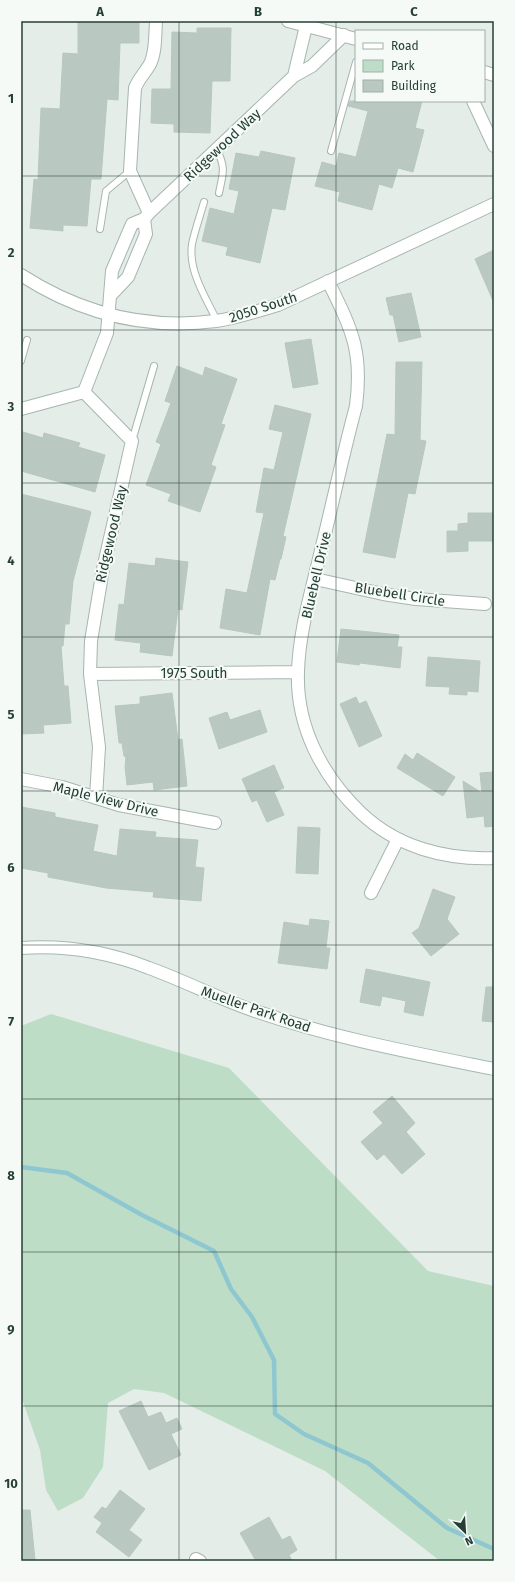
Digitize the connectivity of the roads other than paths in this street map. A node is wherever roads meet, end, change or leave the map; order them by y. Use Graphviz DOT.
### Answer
graph roads {
  1 [pos="156,21"];
  2 [pos="288,21"];
  3 [pos="306,26"];
  4 [pos="344,35"];
  5 [pos="355,39"];
  6 [pos="355,66"];
  7 [pos="294,76"];
  8 [pos="473,102"];
  9 [pos="494,146"];
  10 [pos="217,150"];
  11 [pos="331,150"];
  12 [pos="130,171"];
  13 [pos="218,193"];
  14 [pos="204,202"];
  15 [pos="494,204"];
  16 [pos="147,216"];
  17 [pos="100,229"];
  18 [pos="21,275"];
  19 [pos="328,281"];
  20 [pos="111,295"];
  21 [pos="109,315"];
  22 [pos="217,321"];
  23 [pos="27,340"];
  24 [pos="21,361"];
  25 [pos="154,366"];
  26 [pos="84,392"];
  27 [pos="21,409"];
  28 [pos="132,441"];
  29 [pos="314,579"];
  30 [pos="485,604"];
  31 [pos="298,672"];
  32 [pos="90,674"];
  33 [pos="21,779"];
  34 [pos="96,798"];
  35 [pos="215,823"];
  36 [pos="398,839"];
  37 [pos="494,858"];
  38 [pos="371,893"];
  39 [pos="21,948"];
  40 [pos="494,1069"];
  1 -- 12 [label="street"];
  2 -- 3 [label="street"];
  3 -- 4 [label="street"];
  3 -- 7 [label="street"];
  4 -- 5 [label="street"];
  4 -- 7 [label="street, Ridgewood Way"];
  6 -- 11 [label="lane"];
  7 -- 10 [label="street, Ridgewood Way"];
  8 -- 9 [label="street"];
  10 -- 13 [label="lane"];
  10 -- 16 [label="street, Ridgewood Way"];
  12 -- 16 [label="street"];
  12 -- 17 [label="lane"];
  14 -- 22 [label="lane"];
  15 -- 19 [label="street, 2050 South"];
  16 -- 20 [label="street"];
  16 -- 20 [label="street, Ridgewood Way"];
  18 -- 21 [label="street, 2050 South"];
  19 -- 22 [label="street, 2050 South"];
  19 -- 29 [label="street, Bluebell Drive"];
  20 -- 21 [label="street, Ridgewood Way"];
  21 -- 22 [label="street, 2050 South"];
  21 -- 26 [label="street, Ridgewood Way"];
  23 -- 24 [label="lane"];
  25 -- 28 [label="lane"];
  26 -- 27 [label="street"];
  26 -- 28 [label="street"];
  28 -- 32 [label="street, Ridgewood Way"];
  29 -- 30 [label="street, Bluebell Circle"];
  29 -- 31 [label="street, Bluebell Drive"];
  31 -- 32 [label="street, 1975 South"];
  31 -- 36 [label="street, Bluebell Drive"];
  32 -- 34 [label="street, Ridgewood Way"];
  33 -- 34 [label="street, Maple View Drive"];
  34 -- 35 [label="street, Maple View Drive"];
  36 -- 37 [label="street, Bluebell Drive"];
  36 -- 38 [label="street"];
  39 -- 40 [label="street, Mueller Park Road"];
}
